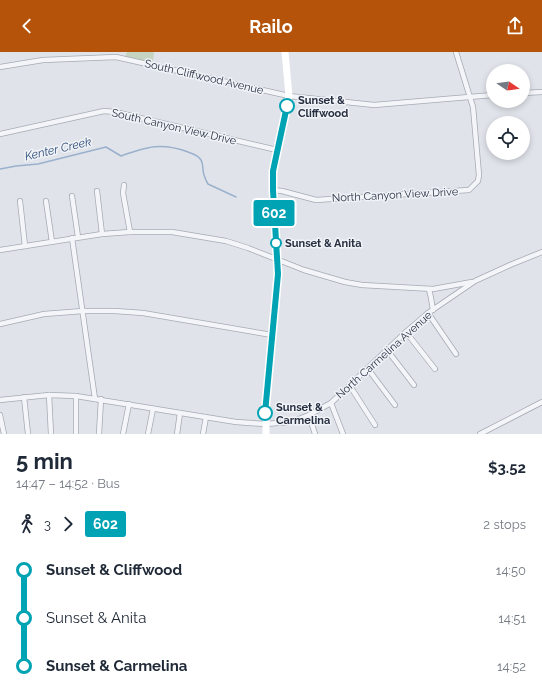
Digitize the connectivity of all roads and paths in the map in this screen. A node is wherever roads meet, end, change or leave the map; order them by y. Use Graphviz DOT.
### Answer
graph roads {
  1 [pos="285,52"];
  2 [pos="456,52"];
  3 [pos="116,55"];
  4 [pos="0,67"];
  5 [pos="542,92"];
  6 [pos="530,93"];
  7 [pos="289,96"];
  8 [pos="486,96"];
  9 [pos="469,97"];
  10 [pos="0,134"];
  11 [pos="277,150"];
  12 [pos="124,185"];
  13 [pos="273,190"];
  14 [pos="97,191"];
  15 [pos="72,196"];
  16 [pos="20,201"];
  17 [pos="46,201"];
  18 [pos="130,232"];
  19 [pos="102,234"];
  20 [pos="75,238"];
  21 [pos="52,242"];
  22 [pos="26,246"];
  23 [pos="0,250"];
  24 [pos="542,252"];
  25 [pos="277,259"];
  26 [pos="475,281"];
  27 [pos="429,289"];
  28 [pos="433,310"];
  29 [pos="83,311"];
  30 [pos="428,314"];
  31 [pos="0,324"];
  32 [pos="406,332"];
  33 [pos="272,335"];
  34 [pos="387,350"];
  35 [pos="456,354"];
  36 [pos="368,369"];
  37 [pos="435,369"];
  38 [pos="414,385"];
  39 [pos="350,386"];
  40 [pos="49,395"];
  41 [pos="76,396"];
  42 [pos="24,397"];
  43 [pos="95,399"];
  44 [pos="101,399"];
  45 [pos="0,400"];
  46 [pos="542,402"];
  47 [pos="331,403"];
  48 [pos="129,404"];
  49 [pos="395,405"];
  50 [pos="154,409"];
  51 [pos="180,413"];
  52 [pos="0,416"];
  53 [pos="309,416"];
  54 [pos="206,417"];
  55 [pos="265,424"];
  56 [pos="375,424"];
  57 [pos="4,434"];
  58 [pos="28,434"];
  59 [pos="51,434"];
  60 [pos="76,434"];
  61 [pos="99,434"];
  62 [pos="123,434"];
  63 [pos="148,434"];
  64 [pos="177,434"];
  65 [pos="203,434"];
  66 [pos="266,434"];
  67 [pos="315,434"];
  68 [pos="343,434"];
  69 [pos="480,434"];
  1 -- 7 [label="main road"];
  2 -- 9 [label="street"];
  3 -- 4 [label="street, South Cliffwood Avenue"];
  3 -- 7 [label="street, South Cliffwood Avenue"];
  5 -- 6 [label="street"];
  7 -- 9 [label="street, South Cliffwood Avenue"];
  7 -- 11 [label="main road"];
  8 -- 9 [label="street, South Cliffwood Avenue"];
  9 -- 13 [label="street, North Canyon View Drive"];
  10 -- 11 [label="street, South Canyon View Drive"];
  11 -- 13 [label="main road"];
  12 -- 18 [label="street"];
  13 -- 25 [label="main road"];
  14 -- 19 [label="street"];
  15 -- 20 [label="street"];
  16 -- 22 [label="street"];
  17 -- 21 [label="street"];
  18 -- 19 [label="street"];
  18 -- 25 [label="street"];
  19 -- 20 [label="street"];
  20 -- 21 [label="street"];
  20 -- 29 [label="street"];
  21 -- 22 [label="street"];
  22 -- 23 [label="street"];
  24 -- 26 [label="street, North Carmelina Avenue"];
  25 -- 27 [label="street"];
  25 -- 33 [label="main road"];
  26 -- 27 [label="street"];
  26 -- 28 [label="street, North Carmelina Avenue"];
  27 -- 28 [label="street"];
  28 -- 30 [label="street, North Carmelina Avenue"];
  29 -- 31 [label="street"];
  29 -- 33 [label="street"];
  29 -- 43 [label="street"];
  30 -- 32 [label="street, North Carmelina Avenue"];
  30 -- 35 [label="street"];
  32 -- 34 [label="street, North Carmelina Avenue"];
  32 -- 37 [label="street"];
  33 -- 55 [label="main road"];
  34 -- 36 [label="street, North Carmelina Avenue"];
  34 -- 38 [label="street"];
  36 -- 39 [label="street, North Carmelina Avenue"];
  36 -- 49 [label="street"];
  39 -- 47 [label="street, North Carmelina Avenue"];
  39 -- 56 [label="street"];
  40 -- 41 [label="street, North Carmelina Avenue"];
  40 -- 42 [label="street, North Carmelina Avenue"];
  40 -- 59 [label="street"];
  41 -- 43 [label="street, North Carmelina Avenue"];
  41 -- 60 [label="street"];
  42 -- 45 [label="street, North Carmelina Avenue"];
  42 -- 58 [label="street"];
  43 -- 44 [label="street, North Carmelina Avenue"];
  44 -- 48 [label="street, North Carmelina Avenue"];
  44 -- 61 [label="street"];
  46 -- 69 [label="street"];
  47 -- 53 [label="street, North Carmelina Avenue"];
  47 -- 68 [label="street"];
  48 -- 50 [label="street, North Carmelina Avenue"];
  48 -- 62 [label="street"];
  50 -- 51 [label="street, North Carmelina Avenue"];
  50 -- 63 [label="street"];
  51 -- 54 [label="street, North Carmelina Avenue"];
  51 -- 64 [label="street"];
  52 -- 57 [label="street"];
  53 -- 55 [label="street, North Carmelina Avenue"];
  53 -- 67 [label="street"];
  54 -- 55 [label="street, North Carmelina Avenue"];
  54 -- 65 [label="street"];
  55 -- 66 [label="main road"];
}
